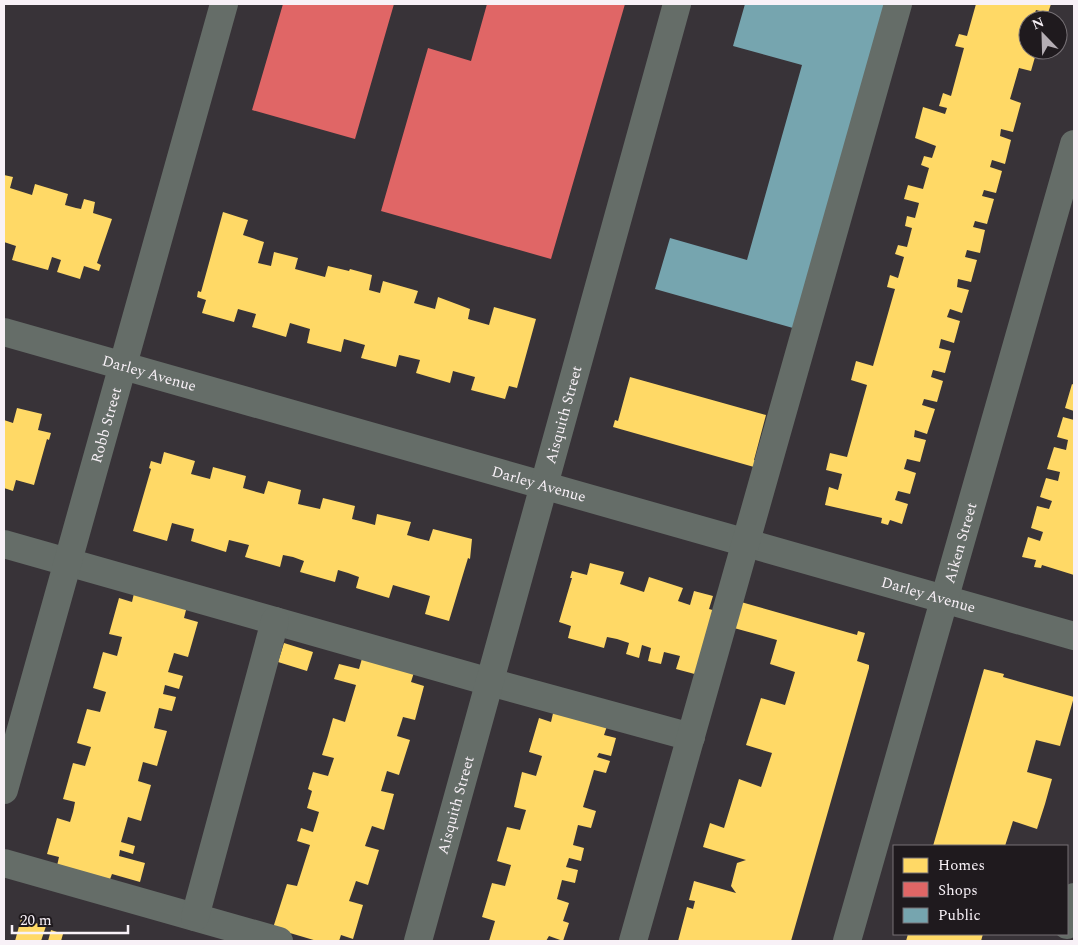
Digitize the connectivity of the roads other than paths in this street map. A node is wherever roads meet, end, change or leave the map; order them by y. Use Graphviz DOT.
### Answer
graph roads {
  1 [pos="224,4"];
  2 [pos="677,4"];
  3 [pos="898,4"];
  4 [pos="1074,144"];
  5 [pos="4,332"];
  6 [pos="123,366"];
  7 [pos="544,486"];
  8 [pos="746,543"];
  9 [pos="4,544"];
  10 [pos="68,563"];
  11 [pos="944,599"];
  12 [pos="275,621"];
  13 [pos="1074,636"];
  14 [pos="490,682"];
  15 [pos="691,737"];
  16 [pos="4,790"];
  17 [pos="4,863"];
  18 [pos="1074,897"];
  19 [pos="195,917"];
  20 [pos="1068,921"];
  21 [pos="279,941"];
  22 [pos="418,941"];
  23 [pos="633,941"];
  24 [pos="847,941"];
  1 -- 6 [label="street, Robb Street"];
  2 -- 7 [label="street, Aisquith Street"];
  3 -- 8 [label="street"];
  4 -- 11 [label="street, Aiken Street"];
  5 -- 6 [label="street, Darley Avenue"];
  6 -- 7 [label="street, Darley Avenue"];
  6 -- 10 [label="street, Robb Street"];
  7 -- 8 [label="street, Darley Avenue"];
  7 -- 14 [label="street, Aisquith Street"];
  8 -- 11 [label="street, Darley Avenue"];
  8 -- 15 [label="street"];
  9 -- 10 [label="street"];
  10 -- 12 [label="street"];
  10 -- 16 [label="street, Robb Street"];
  11 -- 13 [label="street, Darley Avenue"];
  11 -- 24 [label="street, Aiken Street"];
  12 -- 14 [label="street"];
  12 -- 19 [label="street"];
  14 -- 15 [label="street"];
  14 -- 22 [label="street, Aisquith Street"];
  15 -- 23 [label="street"];
  17 -- 19 [label="street"];
  18 -- 20 [label="street"];
  19 -- 21 [label="street"];
}
